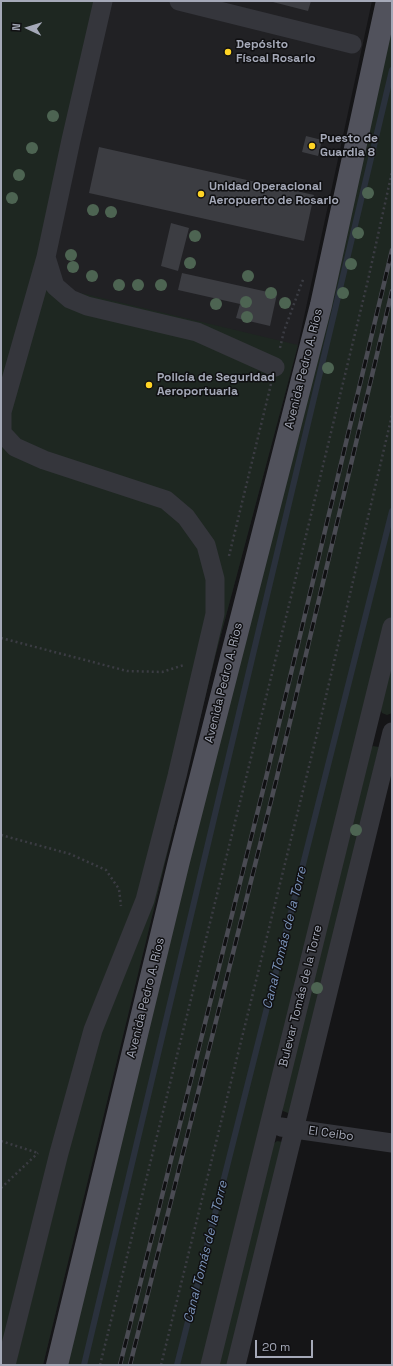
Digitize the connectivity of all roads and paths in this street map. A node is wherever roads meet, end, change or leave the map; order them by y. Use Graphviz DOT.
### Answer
graph roads {
  1 [pos="103,1"];
  2 [pos="387,1"];
  3 [pos="188,2"];
  4 [pos="352,44"];
  5 [pos="392,172"];
  6 [pos="46,257"];
  7 [pos="306,273"];
  8 [pos="275,367"];
  9 [pos="392,415"];
  10 [pos="228,559"];
  11 [pos="392,627"];
  12 [pos="1,638"];
  13 [pos="207,648"];
  14 [pos="368,725"];
  15 [pos="392,731"];
  16 [pos="1,835"];
  17 [pos="122,909"];
  18 [pos="270,1125"];
  19 [pos="293,1129"];
  20 [pos="1,1142"];
  21 [pos="392,1143"];
  22 [pos="38,1153"];
  23 [pos="59,1153"];
  24 [pos="1,1188"];
  25 [pos="6,1365"];
  26 [pos="57,1365"];
  27 [pos="100,1365"];
  28 [pos="161,1365"];
  29 [pos="210,1365"];
  30 [pos="236,1365"];
  1 -- 6 [label="street"];
  2 -- 26 [label="main road, Avenida Pedro A. Ríos"];
  3 -- 4 [label="street"];
  5 -- 27 [label="path"];
  6 -- 8 [label="street"];
  6 -- 13 [label="street"];
  7 -- 8 [label="path"];
  8 -- 10 [label="path"];
  9 -- 28 [label="path"];
  11 -- 14 [label="street, Bulevar Tomás de la Torre"];
  12 -- 13 [label="path"];
  13 -- 23 [label="street"];
  14 -- 15 [label="street"];
  14 -- 18 [label="street, Bulevar Tomás de la Torre"];
  15 -- 19 [label="street, Bulevar Tomás de la Torre"];
  16 -- 17 [label="path"];
  18 -- 19 [label="street, El Ceibo"];
  18 -- 29 [label="street, Bulevar Tomás de la Torre"];
  19 -- 21 [label="street, El Ceibo"];
  19 -- 30 [label="street, Bulevar Tomás de la Torre"];
  20 -- 22 [label="path"];
  22 -- 23 [label="path"];
  22 -- 24 [label="path"];
  23 -- 25 [label="street"];
}
